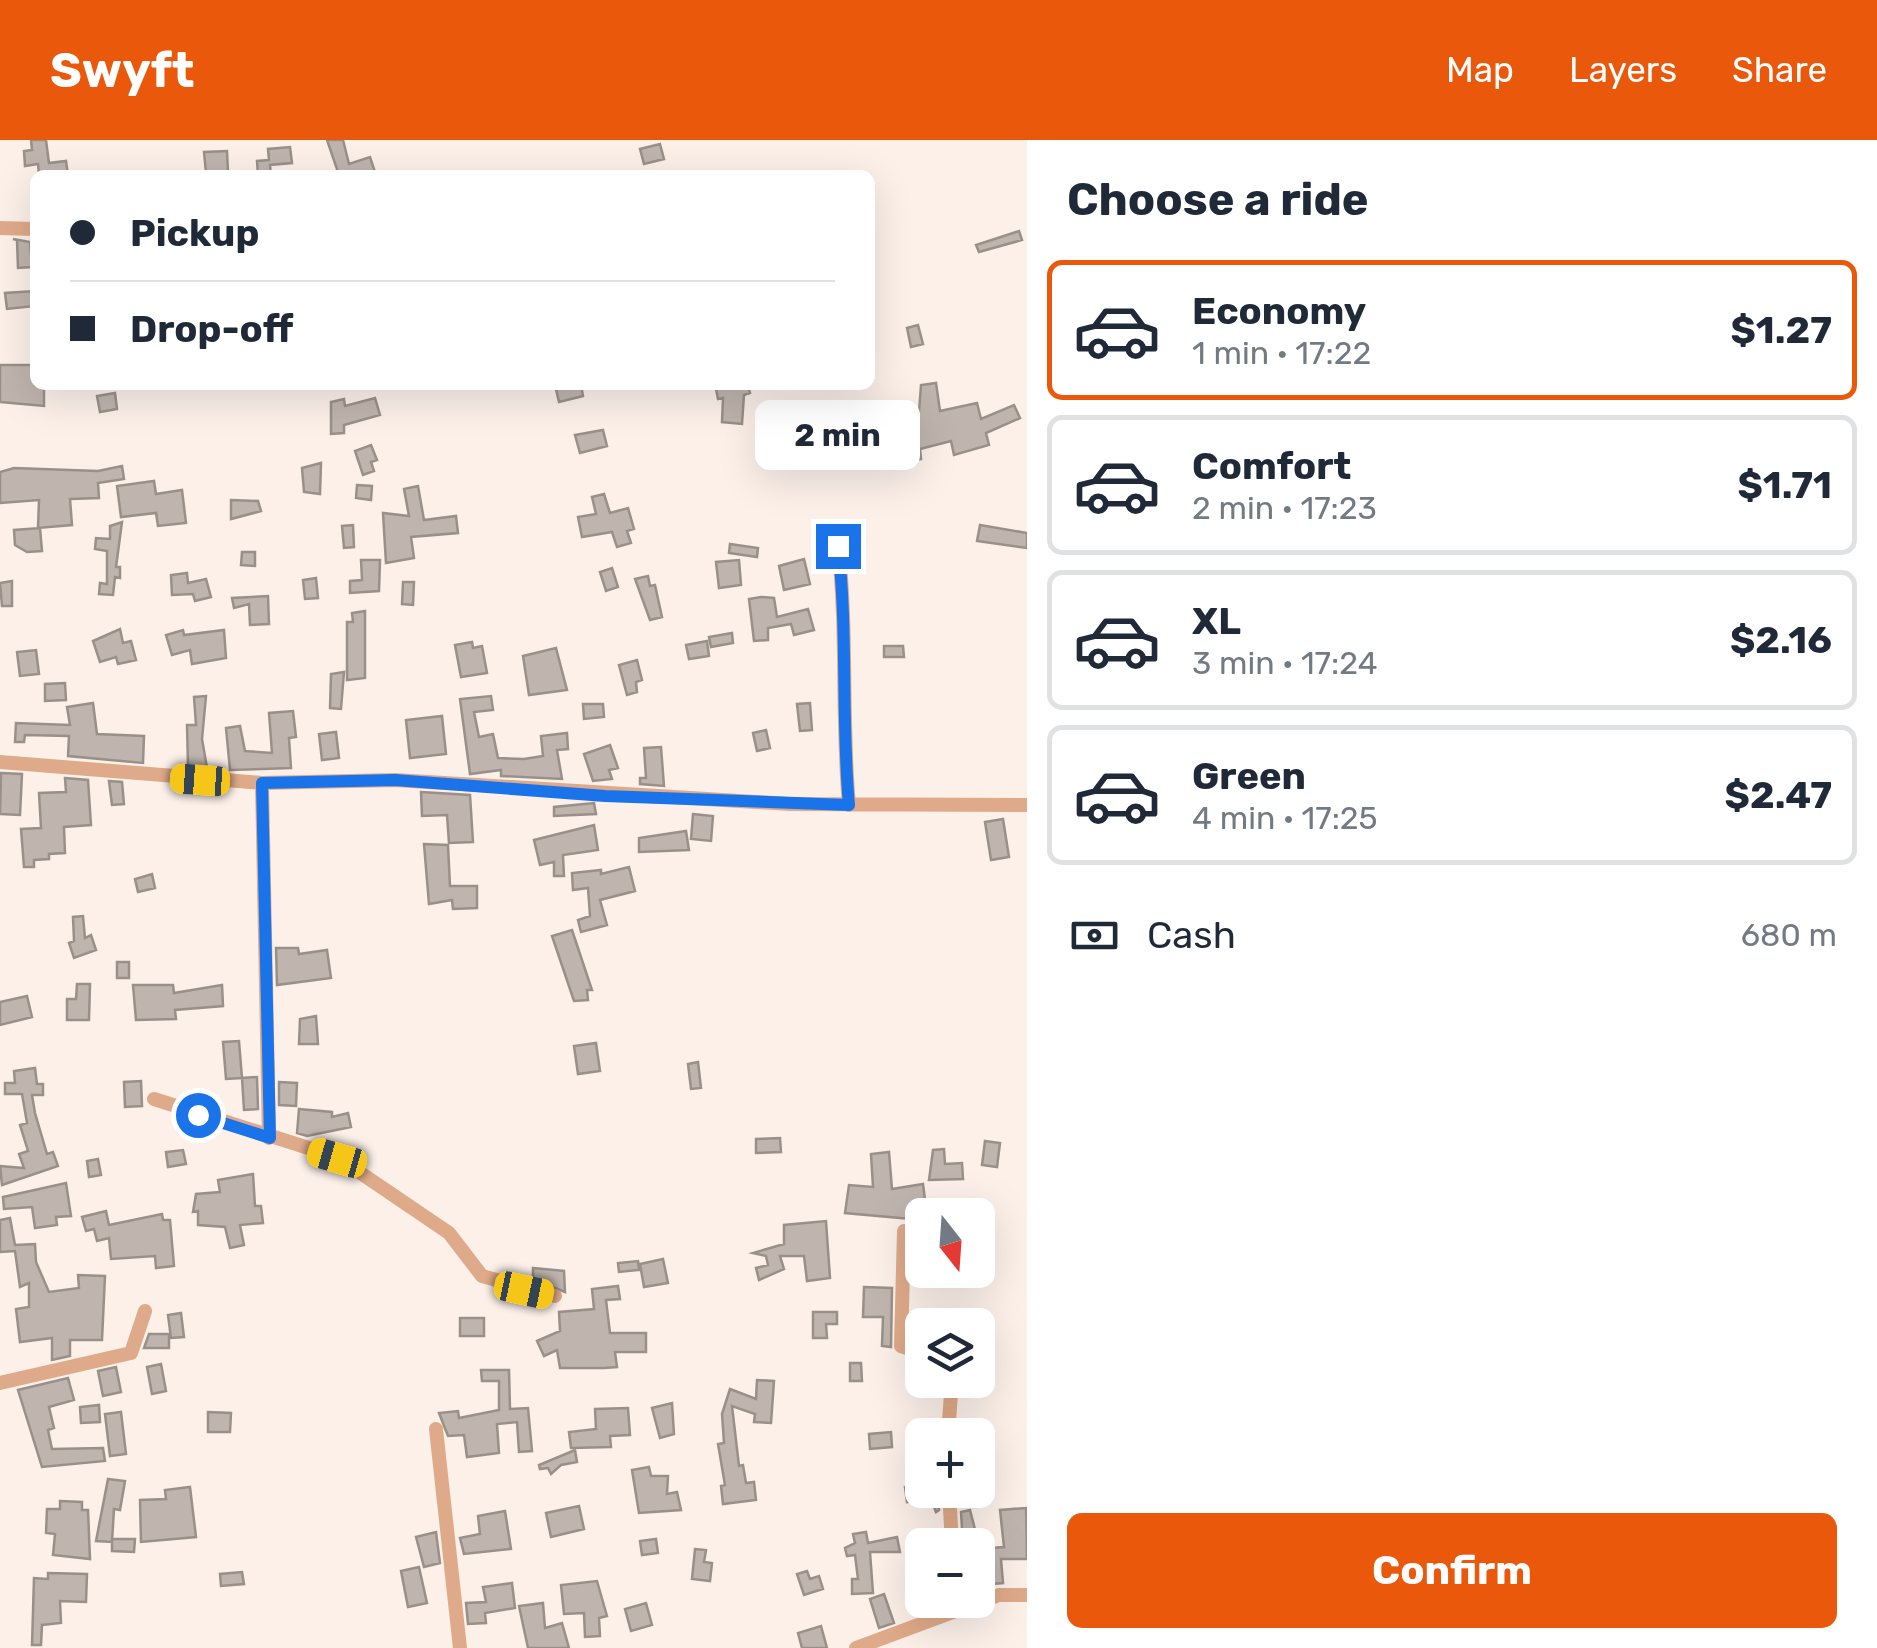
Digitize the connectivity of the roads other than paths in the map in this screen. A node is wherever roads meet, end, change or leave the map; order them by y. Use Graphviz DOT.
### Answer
graph roads {
  1 [pos="0,228"];
  2 [pos="30,230"];
  3 [pos="838,546"];
  4 [pos="0,762"];
  5 [pos="262,783"];
  6 [pos="849,805"];
  7 [pos="1027,805"];
  8 [pos="154,1099"];
  9 [pos="270,1138"];
  10 [pos="904,1231"];
  11 [pos="556,1296"];
  12 [pos="145,1311"];
  13 [pos="905,1347"];
  14 [pos="0,1383"];
  15 [pos="436,1429"];
  16 [pos="1027,1595"];
  17 [pos="995,1596"];
  18 [pos="927,1618"];
  19 [pos="460,1648"];
  20 [pos="856,1648"];
  1 -- 2 [label="street"];
  3 -- 6 [label="street"];
  4 -- 5 [label="street"];
  5 -- 6 [label="street"];
  5 -- 9 [label="street"];
  6 -- 7 [label="street"];
  8 -- 9 [label="street"];
  9 -- 11 [label="street"];
  10 -- 13 [label="street"];
  12 -- 14 [label="street"];
  15 -- 19 [label="street"];
  16 -- 17 [label="street"];
  18 -- 20 [label="street"];
}
